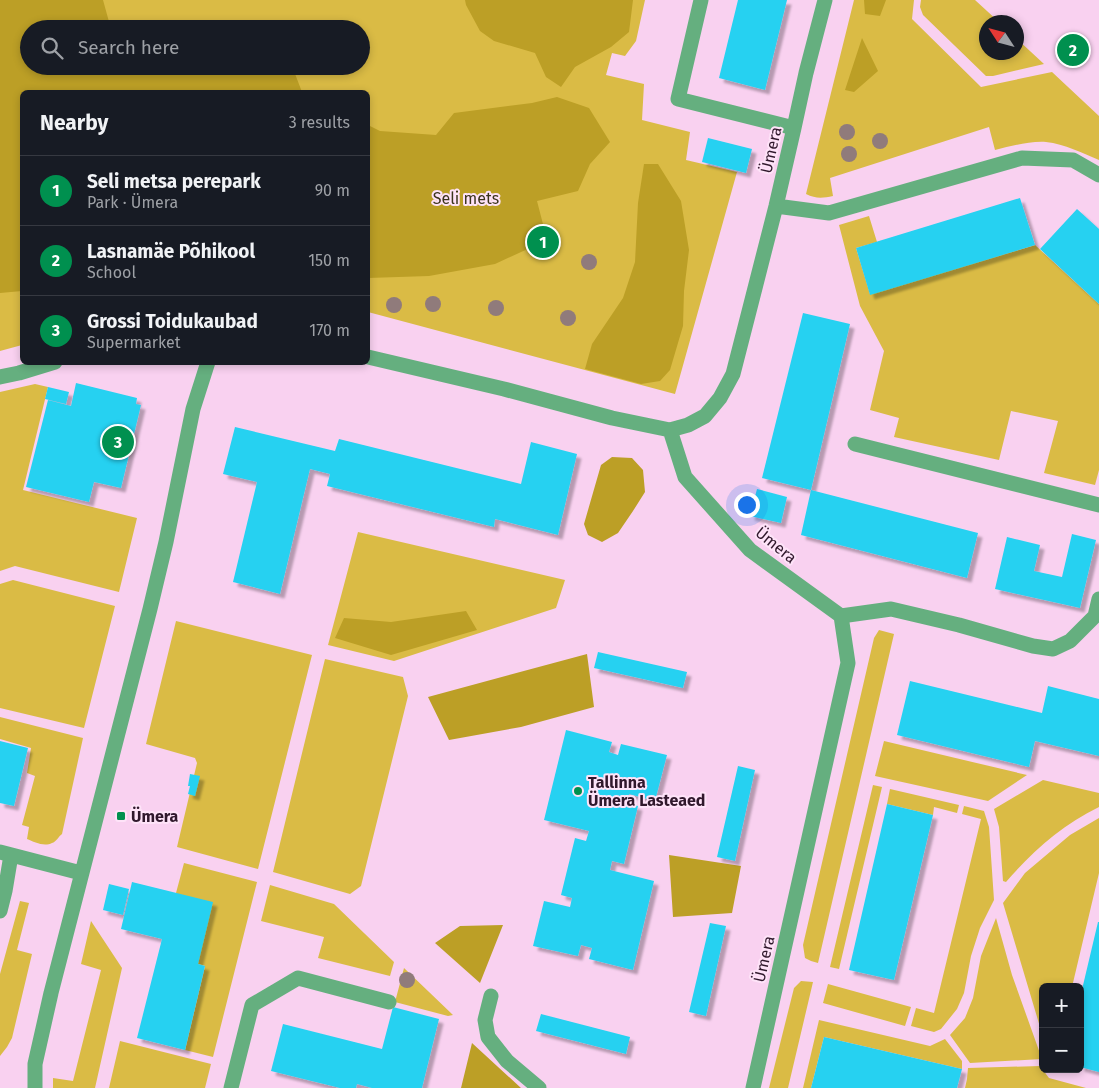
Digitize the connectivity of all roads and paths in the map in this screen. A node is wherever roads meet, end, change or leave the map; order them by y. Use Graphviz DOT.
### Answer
graph roads {
  1 [pos="701,0"];
  2 [pos="825,0"];
  3 [pos="794,128"];
  4 [pos="1099,175"];
  5 [pos="776,206"];
  6 [pos="370,356"];
  7 [pos="45,365"];
  8 [pos="207,365"];
  9 [pos="0,377"];
  10 [pos="670,430"];
  11 [pos="856,444"];
  12 [pos="1099,505"];
  13 [pos="1099,599"];
  14 [pos="841,616"];
  15 [pos="6,853"];
  16 [pos="81,873"];
  17 [pos="0,911"];
  18 [pos="490,996"];
  19 [pos="389,1002"];
  20 [pos="35,1088"];
  21 [pos="231,1088"];
  22 [pos="539,1088"];
  23 [pos="753,1088"];
  1 -- 3 [label="street"];
  2 -- 3 [label="street, Ümera"];
  3 -- 5 [label="street, Ümera"];
  4 -- 5 [label="street"];
  5 -- 10 [label="street, Ümera"];
  6 -- 10 [label="street"];
  7 -- 9 [label="street"];
  8 -- 16 [label="street"];
  10 -- 14 [label="street, Ümera"];
  11 -- 12 [label="street"];
  13 -- 14 [label="street"];
  14 -- 23 [label="street, Ümera"];
  15 -- 16 [label="street"];
  15 -- 17 [label="street"];
  16 -- 20 [label="street"];
  18 -- 22 [label="street"];
  19 -- 21 [label="street"];
}
